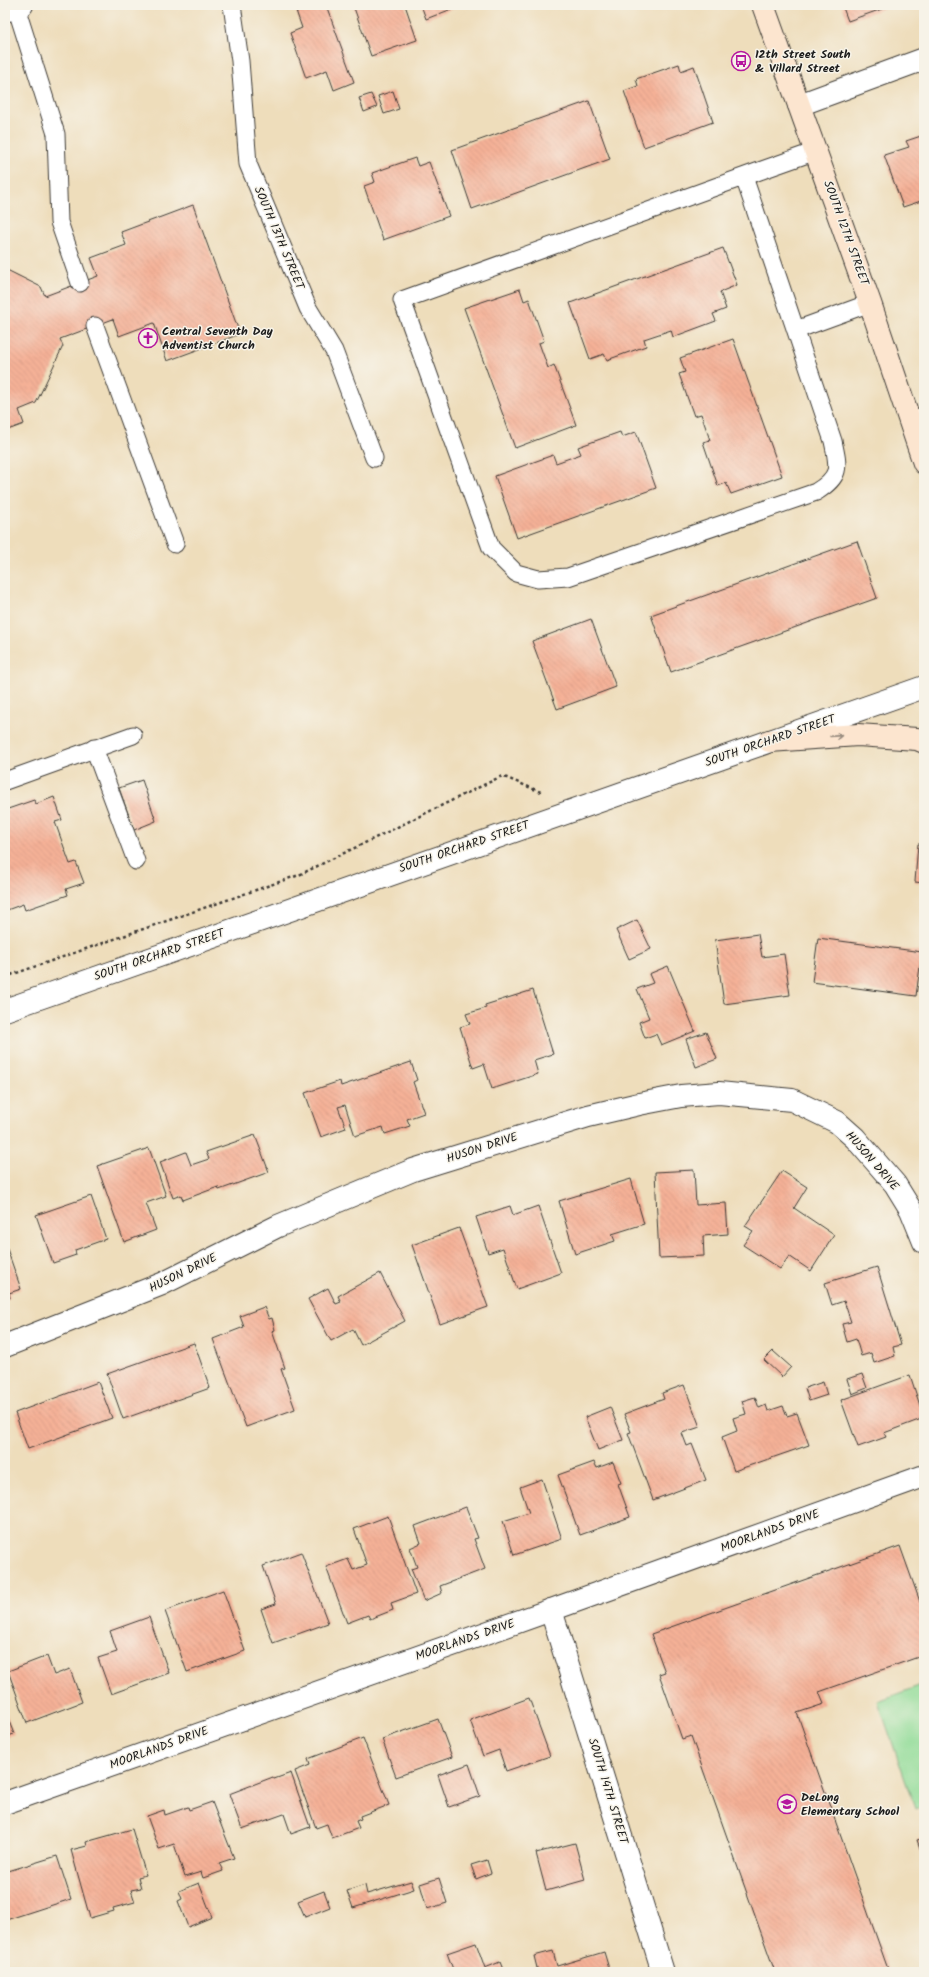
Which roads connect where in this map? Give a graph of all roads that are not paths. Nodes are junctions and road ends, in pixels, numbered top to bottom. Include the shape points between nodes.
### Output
1 (232, 5) edge
2 (763, 5) edge
3 (14, 8) edge
4 (924, 59) edge
5 (799, 105) junction
6 (816, 151) junction
7 (744, 177) junction
8 (80, 283) dead end
9 (870, 303) junction
10 (95, 326) dead end
11 (796, 330) junction
12 (917, 419) edge
13 (374, 458) dead end
14 (924, 463) edge
15 (175, 544) dead end
16 (924, 687) edge
17 (133, 735) dead end
18 (769, 741) junction
19 (924, 742) edge
20 (94, 748) junction
21 (5, 781) edge
22 (136, 861) dead end
23 (5, 1010) edge
24 (924, 1242) edge
25 (5, 1346) edge
26 (924, 1476) edge
27 (551, 1610) junction
28 (5, 1803) edge
29 (663, 1972) edge

1 - 13 lane, SOUTH 13TH STREET via 240,61 248,164 308,308 334,351
2 - 5 main road, SOUTH 12TH STREET
3 - 8 lane via 56,134 59,222
4 - 5 street
5 - 6 main road, SOUTH 12TH STREET
6 - 7 lane
6 - 9 main road, SOUTH 12TH STREET
7 - 11 lane
7 - 11 lane via 402,300 491,548 516,573 538,579 568,577 816,492 829,484 838,466 833,442
9 - 11 lane
9 - 12 main road, SOUTH 12TH STREET
10 - 15 lane
12 - 14 main road, SOUTH 12TH STREET
16 - 18 street, SOUTH ORCHARD STREET
17 - 20 lane
18 -> 19 main road via 858,734 917,739
18 - 23 street, SOUTH ORCHARD STREET
20 - 21 lane
20 - 22 lane
24 - 25 street, HUSON DRIVE via 911,1210 895,1184 855,1138 837,1122 792,1100 719,1093 681,1096 588,1116 413,1170 278,1226 162,1284
26 - 27 street, MOORLANDS DRIVE
27 - 28 street, MOORLANDS DRIVE
27 - 29 street, SOUTH 14TH STREET

